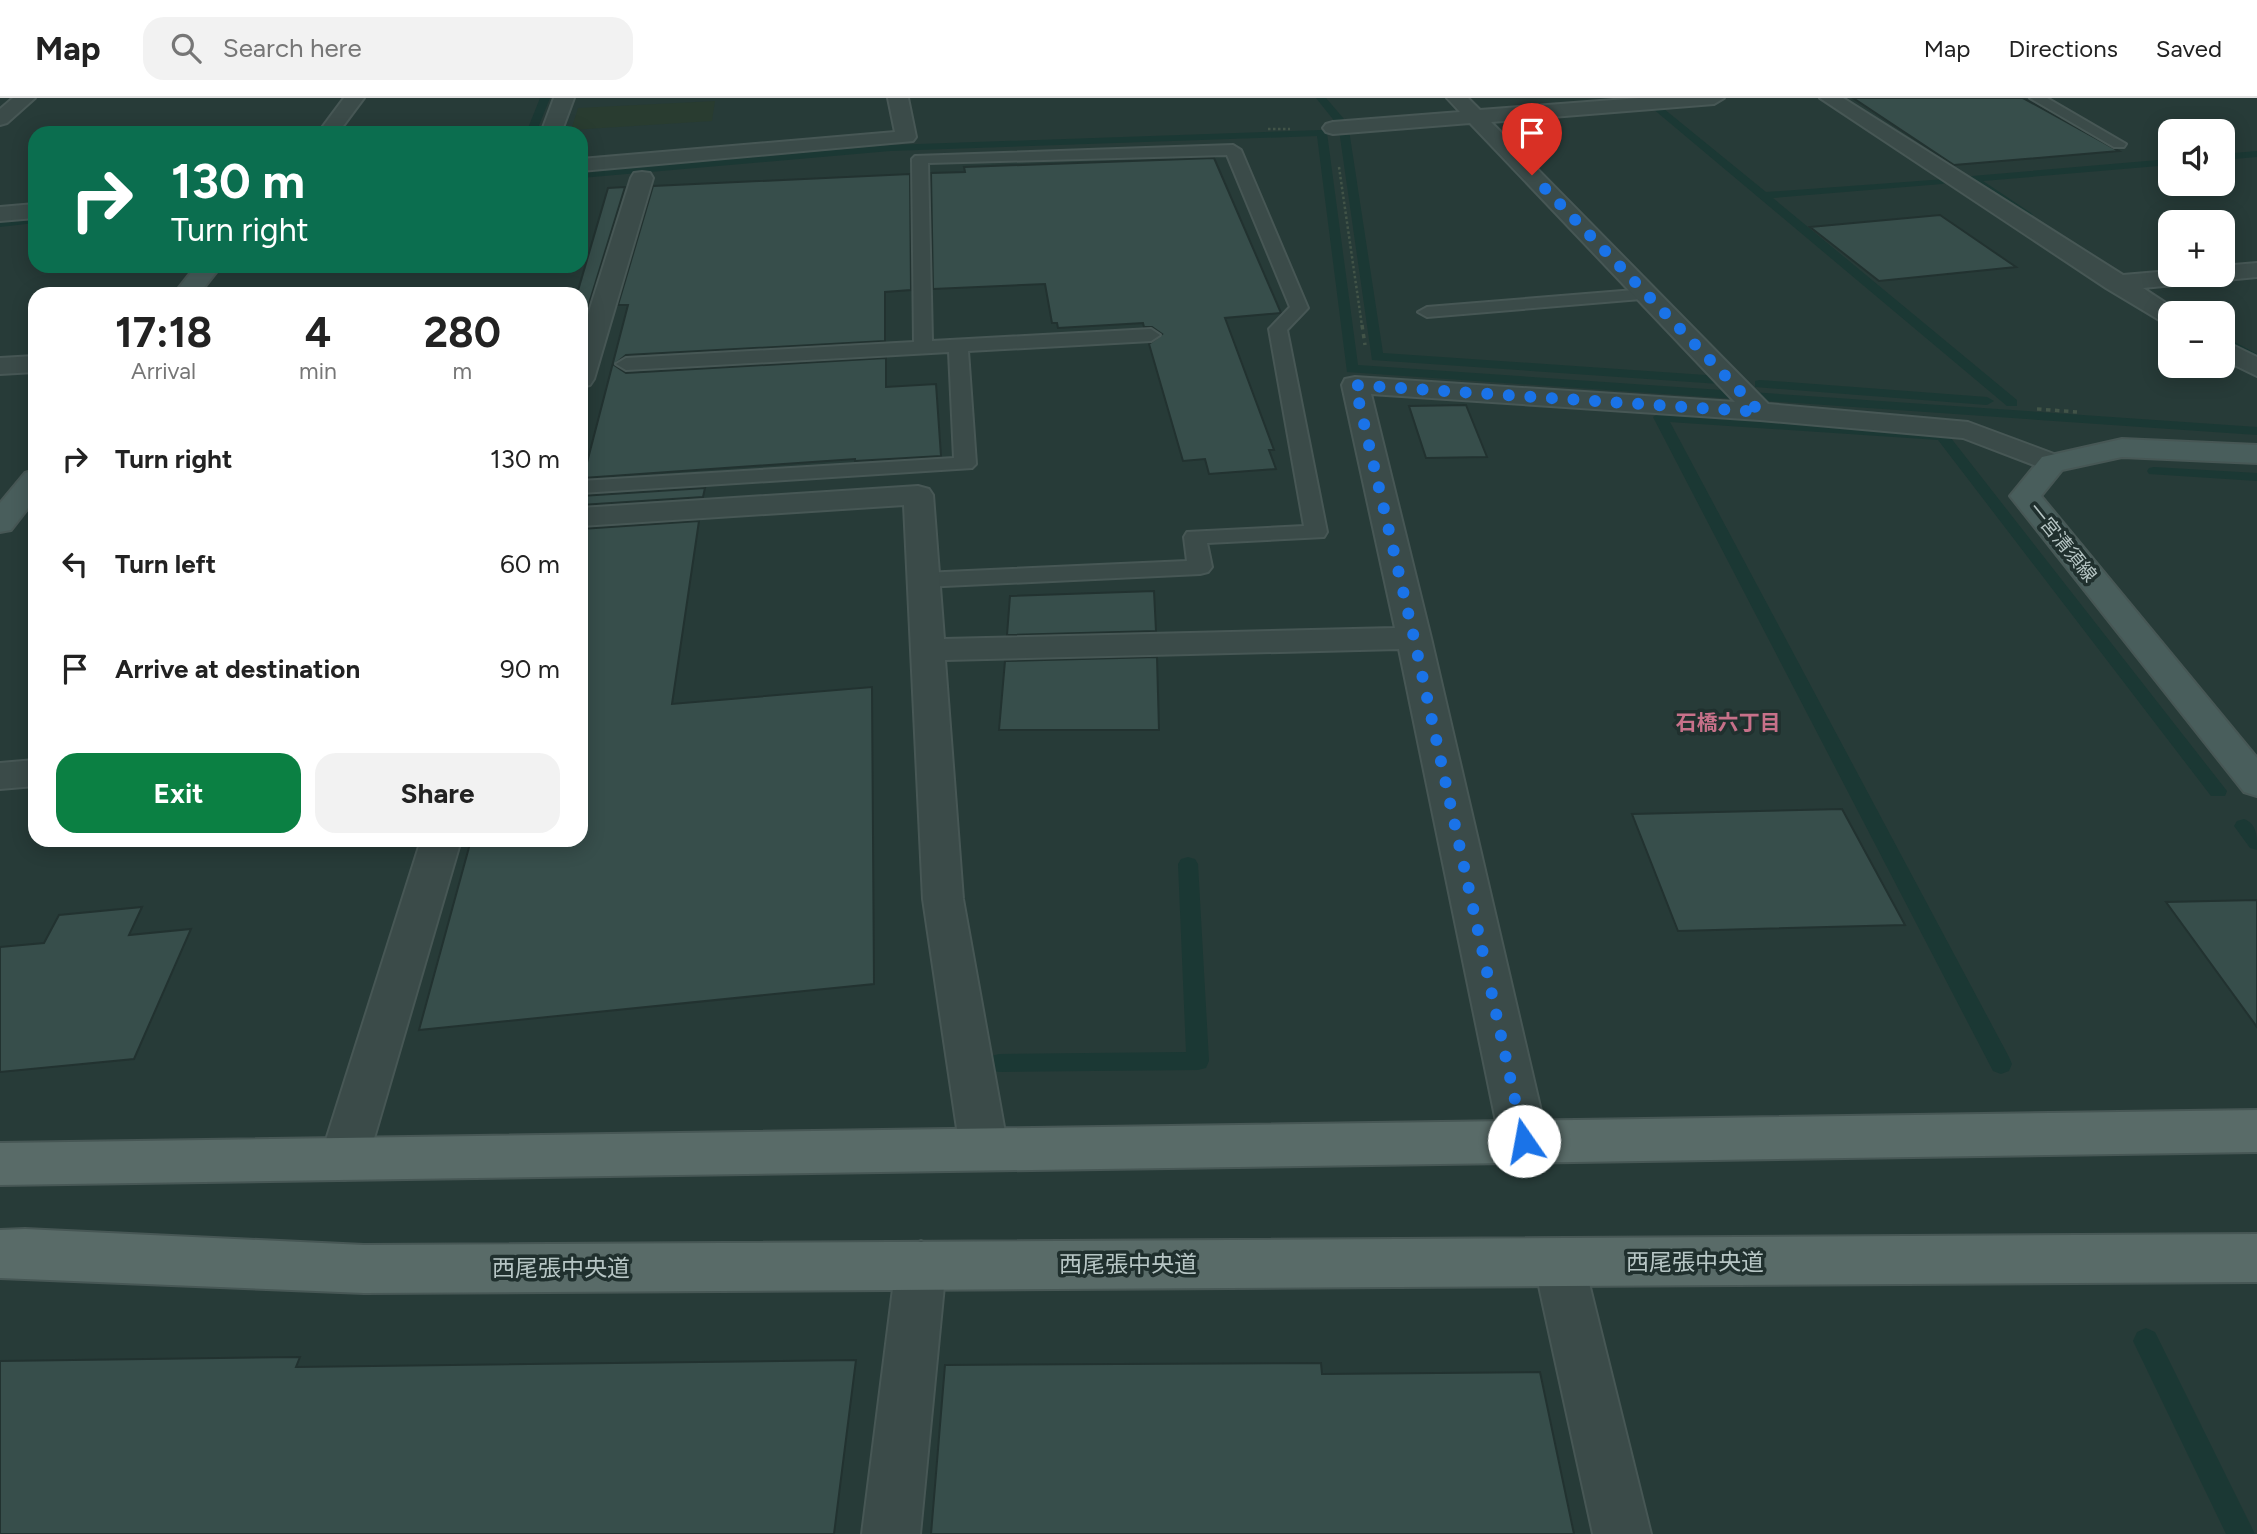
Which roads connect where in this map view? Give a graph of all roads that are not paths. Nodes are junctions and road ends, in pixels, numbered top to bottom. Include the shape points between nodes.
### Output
1 (25, 98) edge
2 (354, 98) edge
3 (564, 98) edge
4 (898, 98) edge
5 (1457, 98) edge
6 (1714, 98) edge
7 (1830, 98) edge
8 (2037, 98) edge
9 (1475, 116) junction
10 (0, 120) edge
11 (333, 126) edge
12 (554, 126) edge
13 (1333, 128) dead end
14 (2119, 144) dead end
15 (588, 164) edge
16 (642, 178) dead end
17 (28, 212) edge
18 (0, 214) edge
19 (2257, 270) edge
20 (203, 273) edge
21 (2235, 273) edge
22 (2158, 279) edge
23 (2115, 283) junction
24 (192, 287) edge
25 (1647, 294) junction
26 (2158, 309) edge
27 (1427, 312) dead end
28 (588, 332) edge
29 (1151, 335) dead end
30 (958, 346) junction
31 (923, 347) junction
32 (2235, 355) edge
33 (28, 364) edge
34 (626, 364) dead end
35 (0, 366) edge
36 (2257, 368) edge
37 (1760, 412) junction
38 (2257, 454) edge
39 (2052, 463) junction
40 (28, 488) edge
41 (588, 488) edge
42 (588, 517) edge
43 (0, 523) edge
44 (923, 580) junction
45 (1414, 638) junction
46 (928, 650) junction
47 (28, 774) edge
48 (0, 776) edge
49 (2257, 783) edge
50 (439, 847) edge
51 (2257, 1131) edge
52 (1524, 1141) junction
53 (984, 1149) junction
54 (344, 1159) junction
55 (0, 1164) edge
56 (0, 1254) edge
57 (2257, 1258) edge
58 (1559, 1263) junction
59 (921, 1265) junction
60 (891, 1534) edge
61 (1622, 1534) edge

1 - 10 street
2 - 11 street
3 - 12 street
4 - 15 street via 906,138
5 - 9 street
6 - 9 street
7 - 23 street
8 - 14 lane
9 - 13 street
9 - 25 street
16 - 28 street
17 - 18 street
19 - 21 street
20 - 24 main road
22 - 23 street
23 - 26 street
25 - 27 lane
25 - 37 street
29 - 30 lane
30 - 31 lane
30 - 41 lane via 965,464
31 - 34 lane
31 - 44 lane via 920,159 1233,150 1299,309 1278,329 1316,532 1195,537 1200,567
32 - 36 street
33 - 35 street
37 - 39 street via 1968,430
37 - 45 street via 1355,385
38 - 39 main road via 2122,448
39 - 49 main road, 一宮清須線 via 2025,496
40 - 43 main road
42 - 44 street via 918,495
44 - 46 street
45 - 46 street
45 - 52 street
46 - 53 street via 943,899
47 - 48 street
50 - 54 street
51 - 52 main road
52 - 53 main road
53 - 54 main road
54 - 55 main road
56 - 59 main road, 西尾張中央道 via 364,1269
57 - 58 main road, 西尾張中央道
58 - 59 main road, 西尾張中央道
58 - 61 street
59 - 60 street

